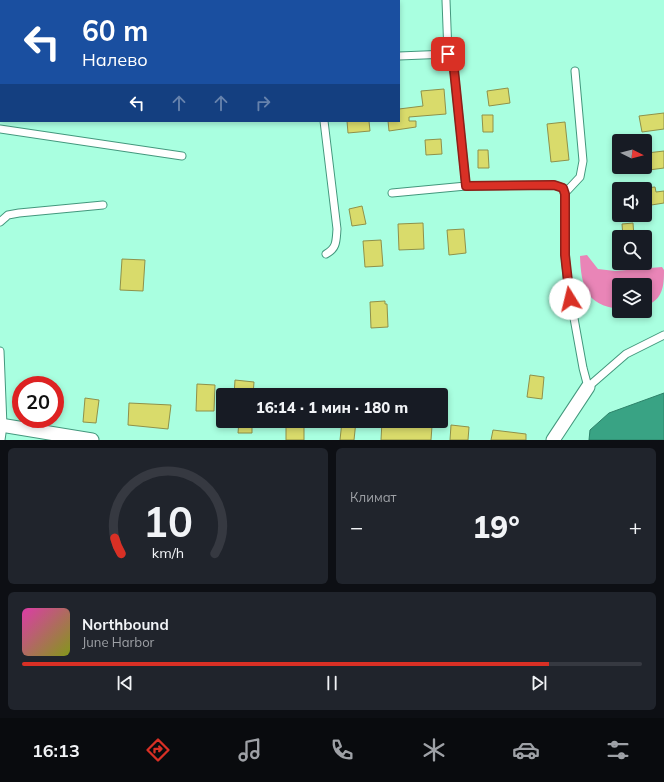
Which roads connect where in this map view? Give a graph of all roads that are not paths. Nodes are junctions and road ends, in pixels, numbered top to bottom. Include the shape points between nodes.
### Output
1 (446, 0) edge
2 (448, 54) junction
3 (400, 56) edge
4 (575, 71) dead end
5 (324, 122) edge
6 (0, 129) edge
7 (182, 156) dead end
8 (466, 186) junction
9 (392, 193) dead end
10 (565, 194) junction
11 (102, 205) dead end
12 (0, 222) edge
13 (326, 254) dead end
14 (664, 335) edge
15 (0, 351) edge
16 (588, 387) junction
17 (1, 425) edge
18 (1, 440) edge
19 (92, 440) edge
20 (553, 440) edge

1 - 2 lane
2 - 3 lane
2 - 8 lane via 453,60
4 - 10 lane via 583,161 580,177
5 - 13 lane via 337,229 336,245
6 - 7 lane
8 - 9 lane
8 - 10 lane via 554,185 563,188
10 - 16 lane via 567,277 582,368
11 - 12 lane via 19,213 8,215
14 - 16 lane via 626,354
15 - 17 lane
16 - 20 street
17 - 18 lane
17 - 19 street

